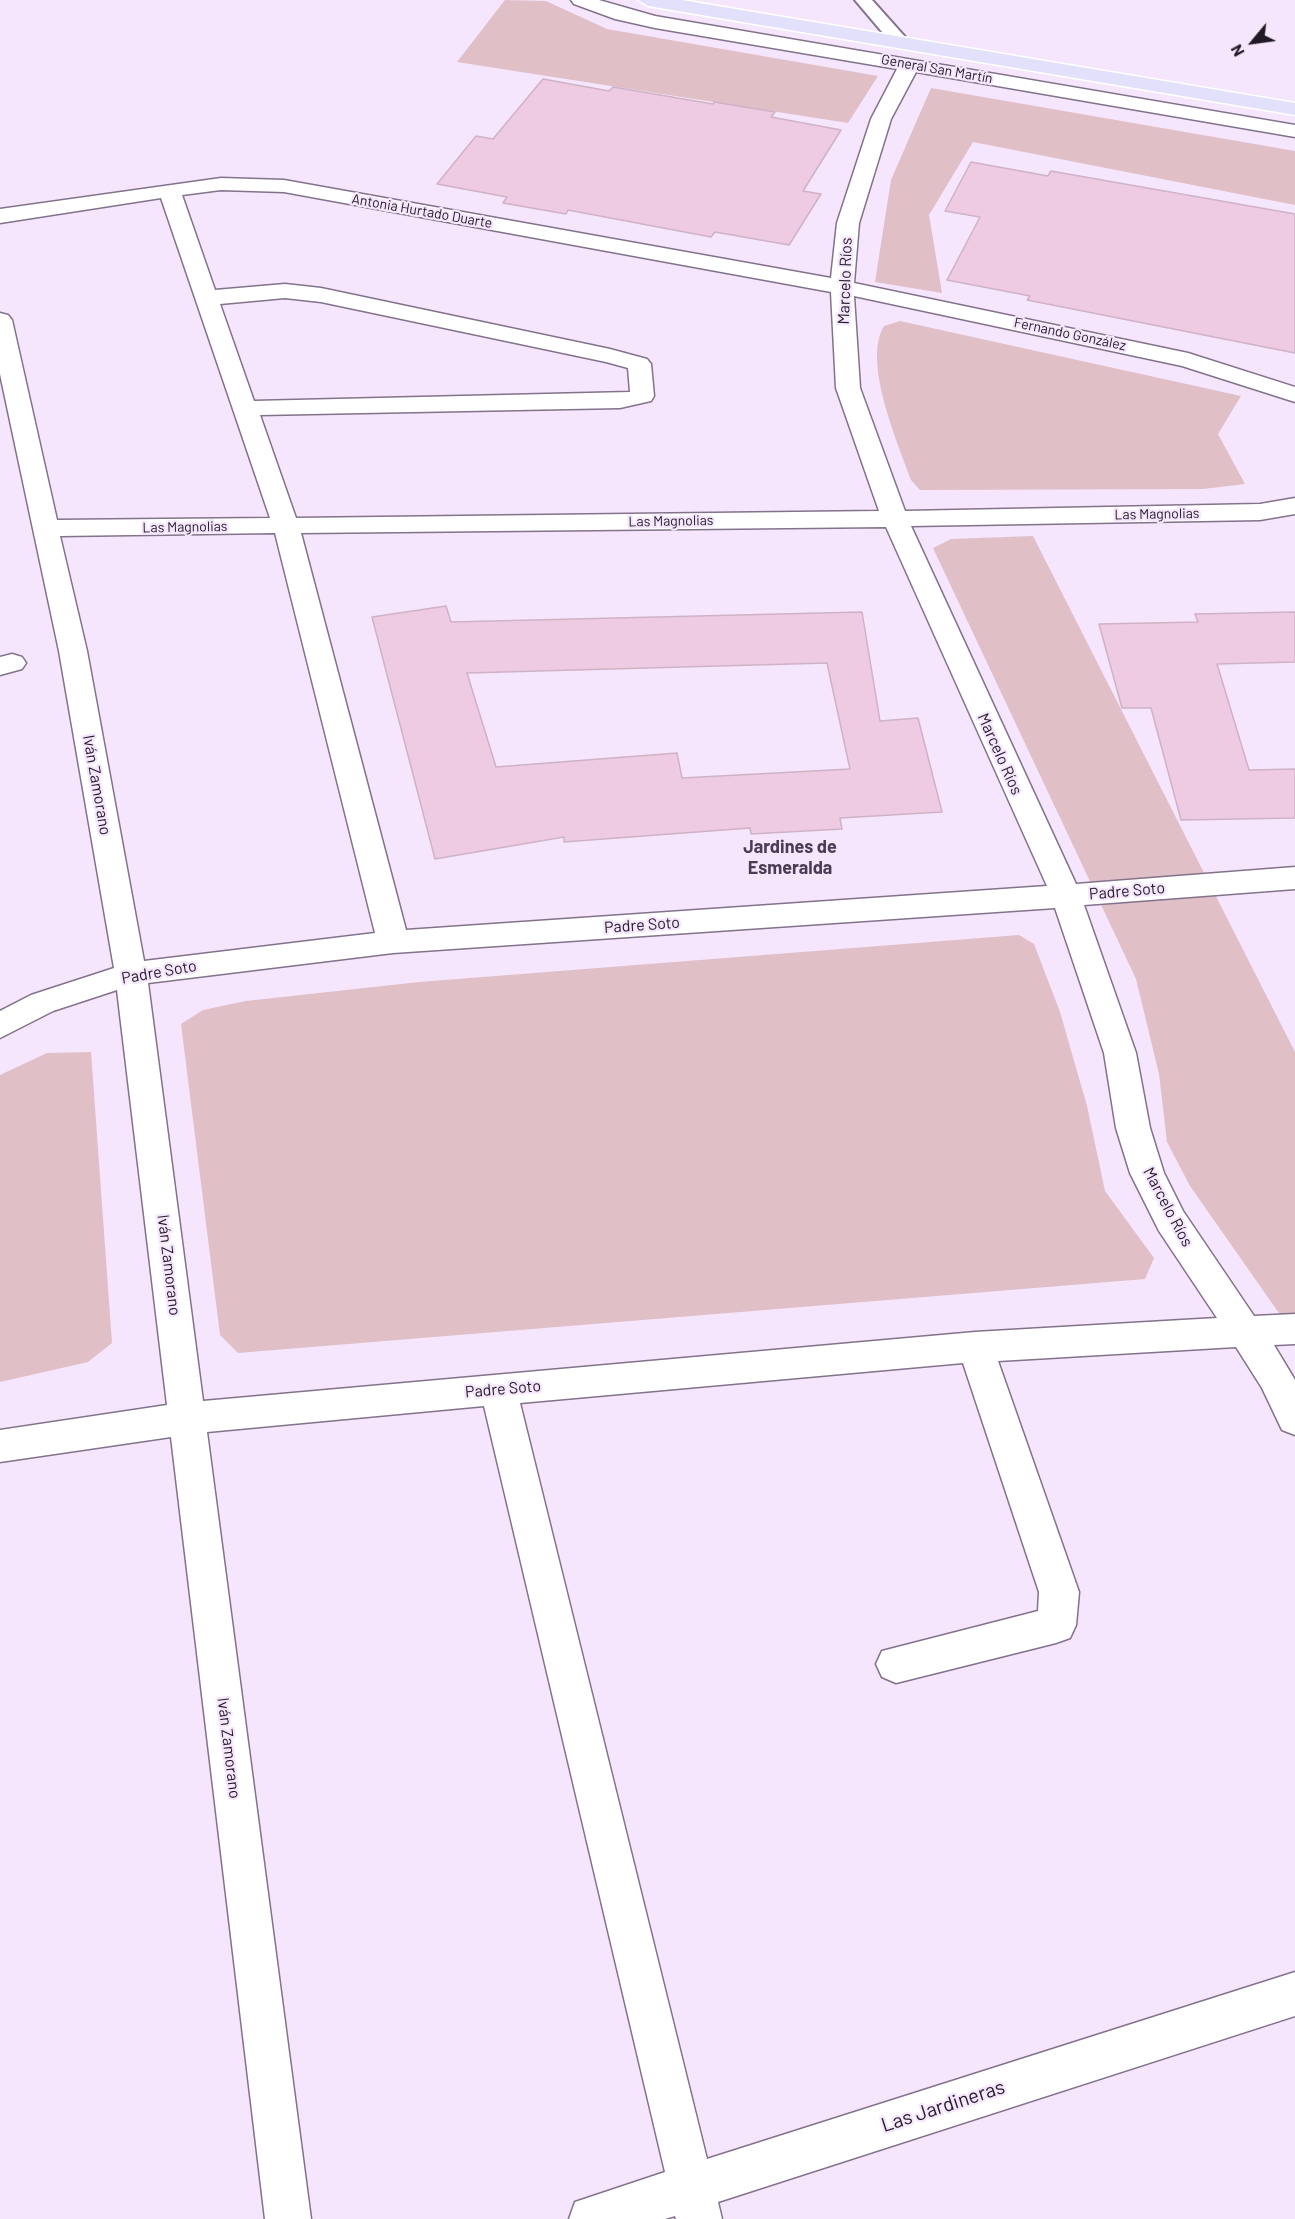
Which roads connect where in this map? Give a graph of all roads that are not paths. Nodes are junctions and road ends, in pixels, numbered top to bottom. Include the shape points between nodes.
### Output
1 (581, 0) edge
2 (648, 0) edge
3 (863, 0) edge
4 (905, 53) junction
5 (1295, 109) edge
6 (1295, 130) edge
7 (169, 190) junction
8 (0, 216) edge
9 (842, 287) junction
10 (207, 298) junction
11 (0, 320) edge
12 (1295, 395) edge
13 (245, 408) junction
14 (1295, 506) edge
15 (895, 519) junction
16 (286, 526) junction
17 (46, 528) junction
18 (1295, 878) edge
19 (1066, 896) junction
20 (393, 942) junction
21 (131, 974) junction
22 (0, 1026) edge
23 (1295, 1329) edge
24 (1244, 1331) junction
25 (975, 1347) junction
26 (498, 1389) junction
27 (188, 1418) junction
28 (1295, 1419) edge
29 (0, 1446) edge
30 (896, 1664) dead end
31 (1295, 1994) edge
32 (695, 2203) edge
33 (288, 2219) edge
34 (592, 2219) edge

1 - 4 street, General San Martín via 655,22
2 - 4 main road, General San Martín
3 - 4 lane
4 - 5 main road, General San Martín
4 - 6 street, General San Martín
4 - 9 street, Marcelo Ríos via 848,224
7 - 8 street, Antonia Hurtado Duarte
7 - 9 street, Antonia Hurtado Duarte via 221,184 284,186
7 - 10 street
9 - 12 street, Fernando González via 1188,360
9 - 15 street, Marcelo Ríos via 848,388
10 - 13 street
10 - 13 street via 285,291 321,295 610,356 639,364 642,396 620,401
11 - 17 street, Iván Zamorano
13 - 16 street
14 - 15 street, Las Magnolias via 1260,512
15 - 16 street, Las Magnolias
15 - 19 street, Marcelo Ríos
16 - 17 street, Las Magnolias
16 - 20 street
17 - 21 street, Iván Zamorano via 90,737
18 - 19 street, Padre Soto
19 - 20 street, Padre Soto
19 - 24 street, Marcelo Ríos via 1120,1053 1133,1128 1147,1173 1171,1221
20 - 21 street, Padre Soto
21 - 22 street, Padre Soto via 42,1004
21 - 27 street, Iván Zamorano
23 - 24 street, Padre Soto
24 - 25 street, Padre Soto
24 - 28 street, Marcelo Ríos via 1276,1378
25 - 26 street, Padre Soto
25 - 30 street via 1059,1592 1056,1625
26 - 27 street, Padre Soto
26 - 32 street
27 - 29 street, Padre Soto
27 - 33 street, Iván Zamorano
31 - 32 street, Las Jardineras
32 - 34 street, Las Jardineras

